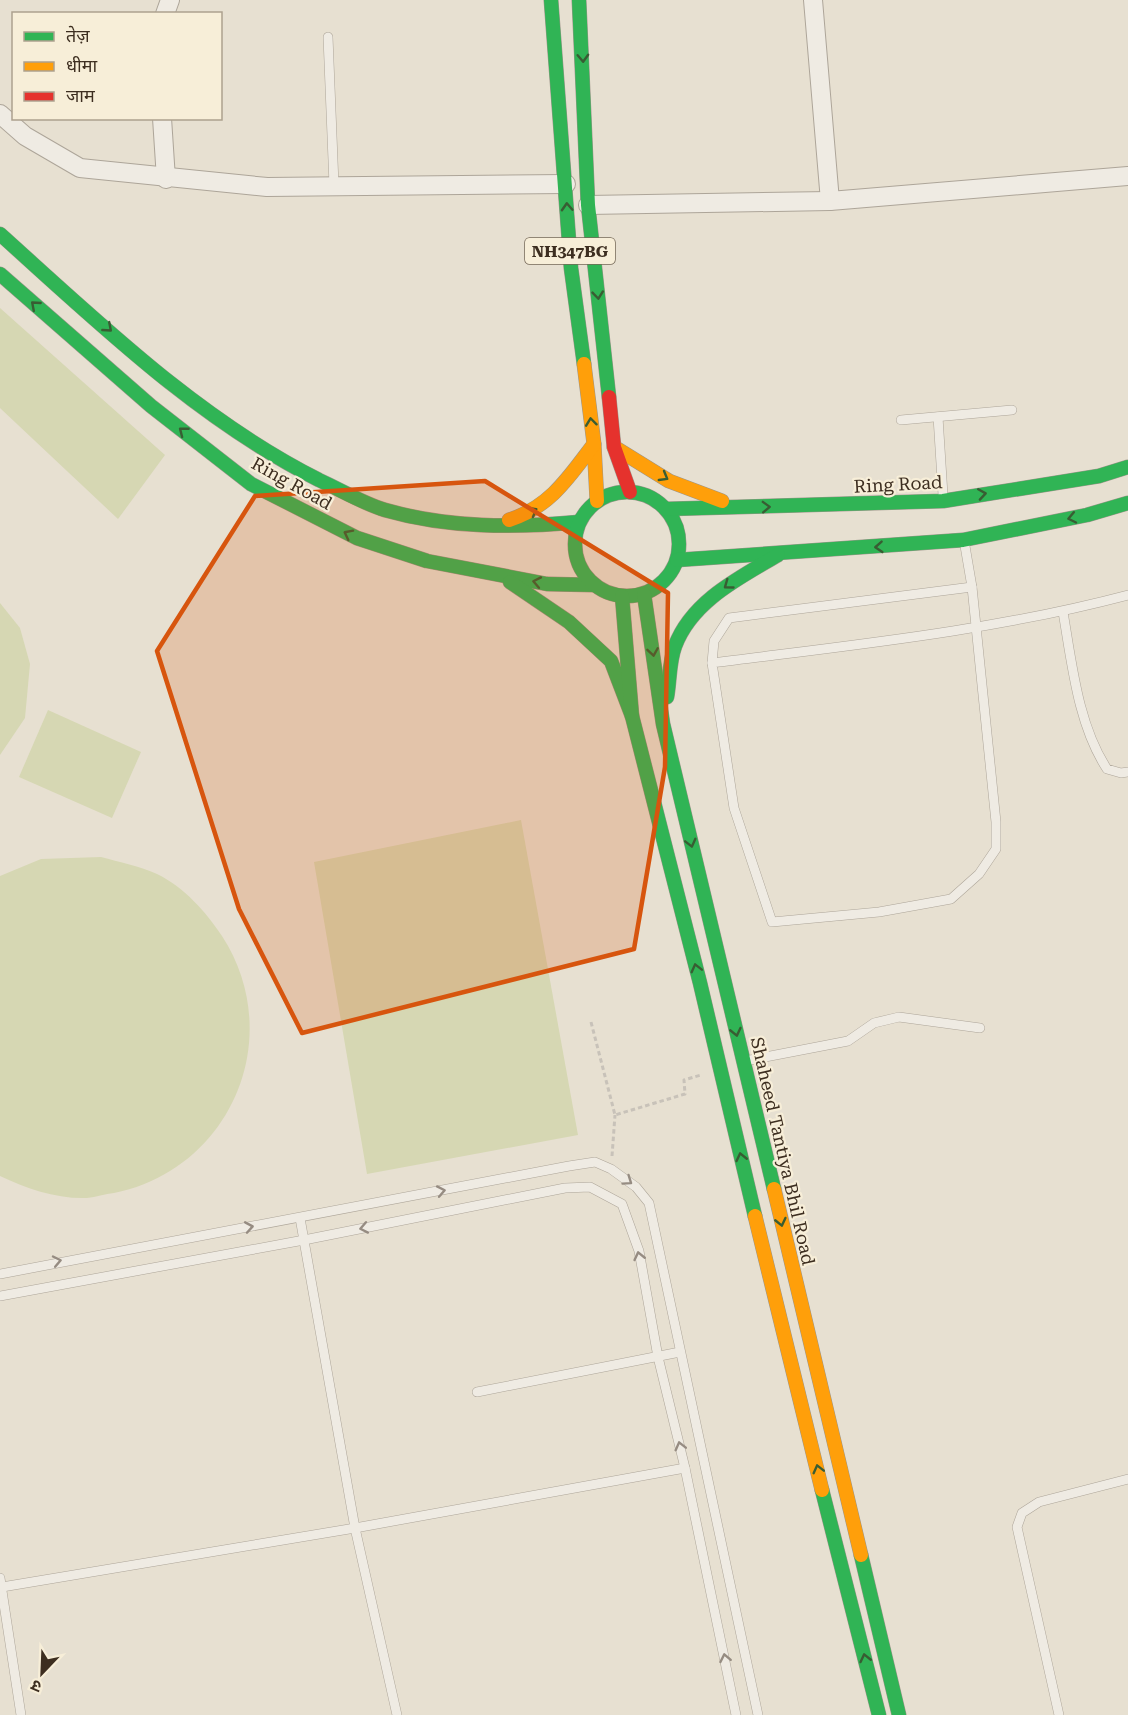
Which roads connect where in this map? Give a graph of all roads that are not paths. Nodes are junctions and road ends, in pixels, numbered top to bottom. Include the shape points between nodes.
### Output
1 (551, 0) edge
2 (579, 0) edge
3 (813, 0) edge
4 (328, 37) dead end
5 (0, 114) edge
6 (162, 120) edge
7 (1128, 176) edge
8 (166, 179) junction
9 (566, 184) junction
10 (334, 185) junction
11 (830, 201) junction
12 (588, 205) junction
13 (0, 234) edge
14 (0, 274) edge
15 (1012, 410) dead end
16 (938, 417) junction
17 (901, 420) dead end
18 (594, 444) junction
19 (614, 447) junction
20 (1128, 467) edge
21 (295, 470) junction
22 (630, 492) junction
23 (597, 501) junction
24 (943, 501) junction
25 (1128, 503) edge
26 (742, 508) junction
27 (666, 509) junction
28 (579, 522) junction
29 (963, 540) junction
30 (778, 555) junction
31 (677, 560) junction
32 (498, 574) junction
33 (595, 585) junction
34 (972, 587) junction
35 (644, 594) junction
36 (1128, 595) edge
37 (622, 596) junction
38 (1063, 612) junction
39 (975, 629) junction
40 (712, 663) junction
41 (632, 716) junction
42 (663, 724) junction
43 (1128, 772) edge
44 (980, 1028) dead end
45 (743, 1062) junction
46 (720, 1071) junction
47 (300, 1218) junction
48 (304, 1240) junction
49 (0, 1274) edge
50 (0, 1296) edge
51 (680, 1352) junction
52 (658, 1357) junction
53 (477, 1392) dead end
54 (685, 1468) junction
55 (1128, 1479) edge
56 (355, 1528) junction
57 (1, 1583) edge
58 (21, 1715) edge
59 (397, 1715) edge
60 (736, 1715) edge
61 (758, 1715) edge
62 (879, 1715) edge
63 (899, 1715) edge
64 (1059, 1715) edge

1 - 9 main road, NH347BG
2 -> 12 main road, NH347BG
3 - 11 street
4 - 10 lane
5 - 8 street via 25,136 80,168
6 - 8 street
7 - 11 street
8 - 10 street via 267,187
9 - 10 street
18 -> 9 main road, NH347BG via 571,268
11 - 12 street
12 -> 19 main road, NH347BG
13 -> 21 main road, Ring Road via 206,413
32 -> 14 main road, Ring Road via 427,561 357,538 251,484 151,406
15 - 16 lane
16 - 17 lane
16 - 24 lane
21 -> 18 main road via 420,510 466,519 508,520 529,515 549,501
18 - 23 main road, NH347BG
19 - 22 main road, NH347BG
19 -> 26 main road via 669,481
24 -> 20 main road, Ring Road via 1099,476
21 - 28 main road, Ring Road via 388,511 461,525 518,528
22 - 23 main road
22 - 27 main road via 650,497
23 - 28 main road
26 -> 24 main road, Ring Road
25 -> 29 main road
26 - 27 main road, Ring Road
27 - 31 main road via 678,533
28 - 33 main road via 574,545 576,557 586,578
29 -> 30 main road
29 - 34 lane
30 - 31 main road
30 -> 42 main road via 729,584 694,613 675,646
31 - 35 main road via 664,581
33 -> 32 main road, Ring Road via 547,584
32 - 41 main road via 569,622 611,661
33 - 37 main road
34 - 39 lane
34 - 40 lane via 729,618 714,641
35 - 37 main road
35 -> 42 main road, Shaheed Tantiya Bhil Road
36 - 38 lane
37 - 41 main road
38 - 39 lane
38 - 43 lane via 1074,677 1095,751 1107,769
39 - 40 lane
39 - 40 lane via 996,849 980,874 951,899 879,912 772,922 734,807
46 -> 41 main road
42 -> 45 main road, Shaheed Tantiya Bhil Road
44 - 45 lane via 900,1017 874,1023 848,1041
45 - 46 main road
45 -> 63 main road, Shaheed Tantiya Bhil Road
62 -> 46 main road
47 - 48 lane
49 -> 47 lane
47 -> 51 lane via 595,1162 636,1187 649,1203
48 - 50 lane
52 -> 48 lane via 639,1251 622,1204 590,1187 565,1188
48 - 56 lane
51 - 52 lane
51 - 61 lane
52 - 53 lane
54 -> 52 lane
54 - 56 lane
60 -> 54 lane
55 - 64 lane via 1039,1502 1022,1513 1017,1527
56 - 57 lane
56 - 59 lane
57 - 58 lane

